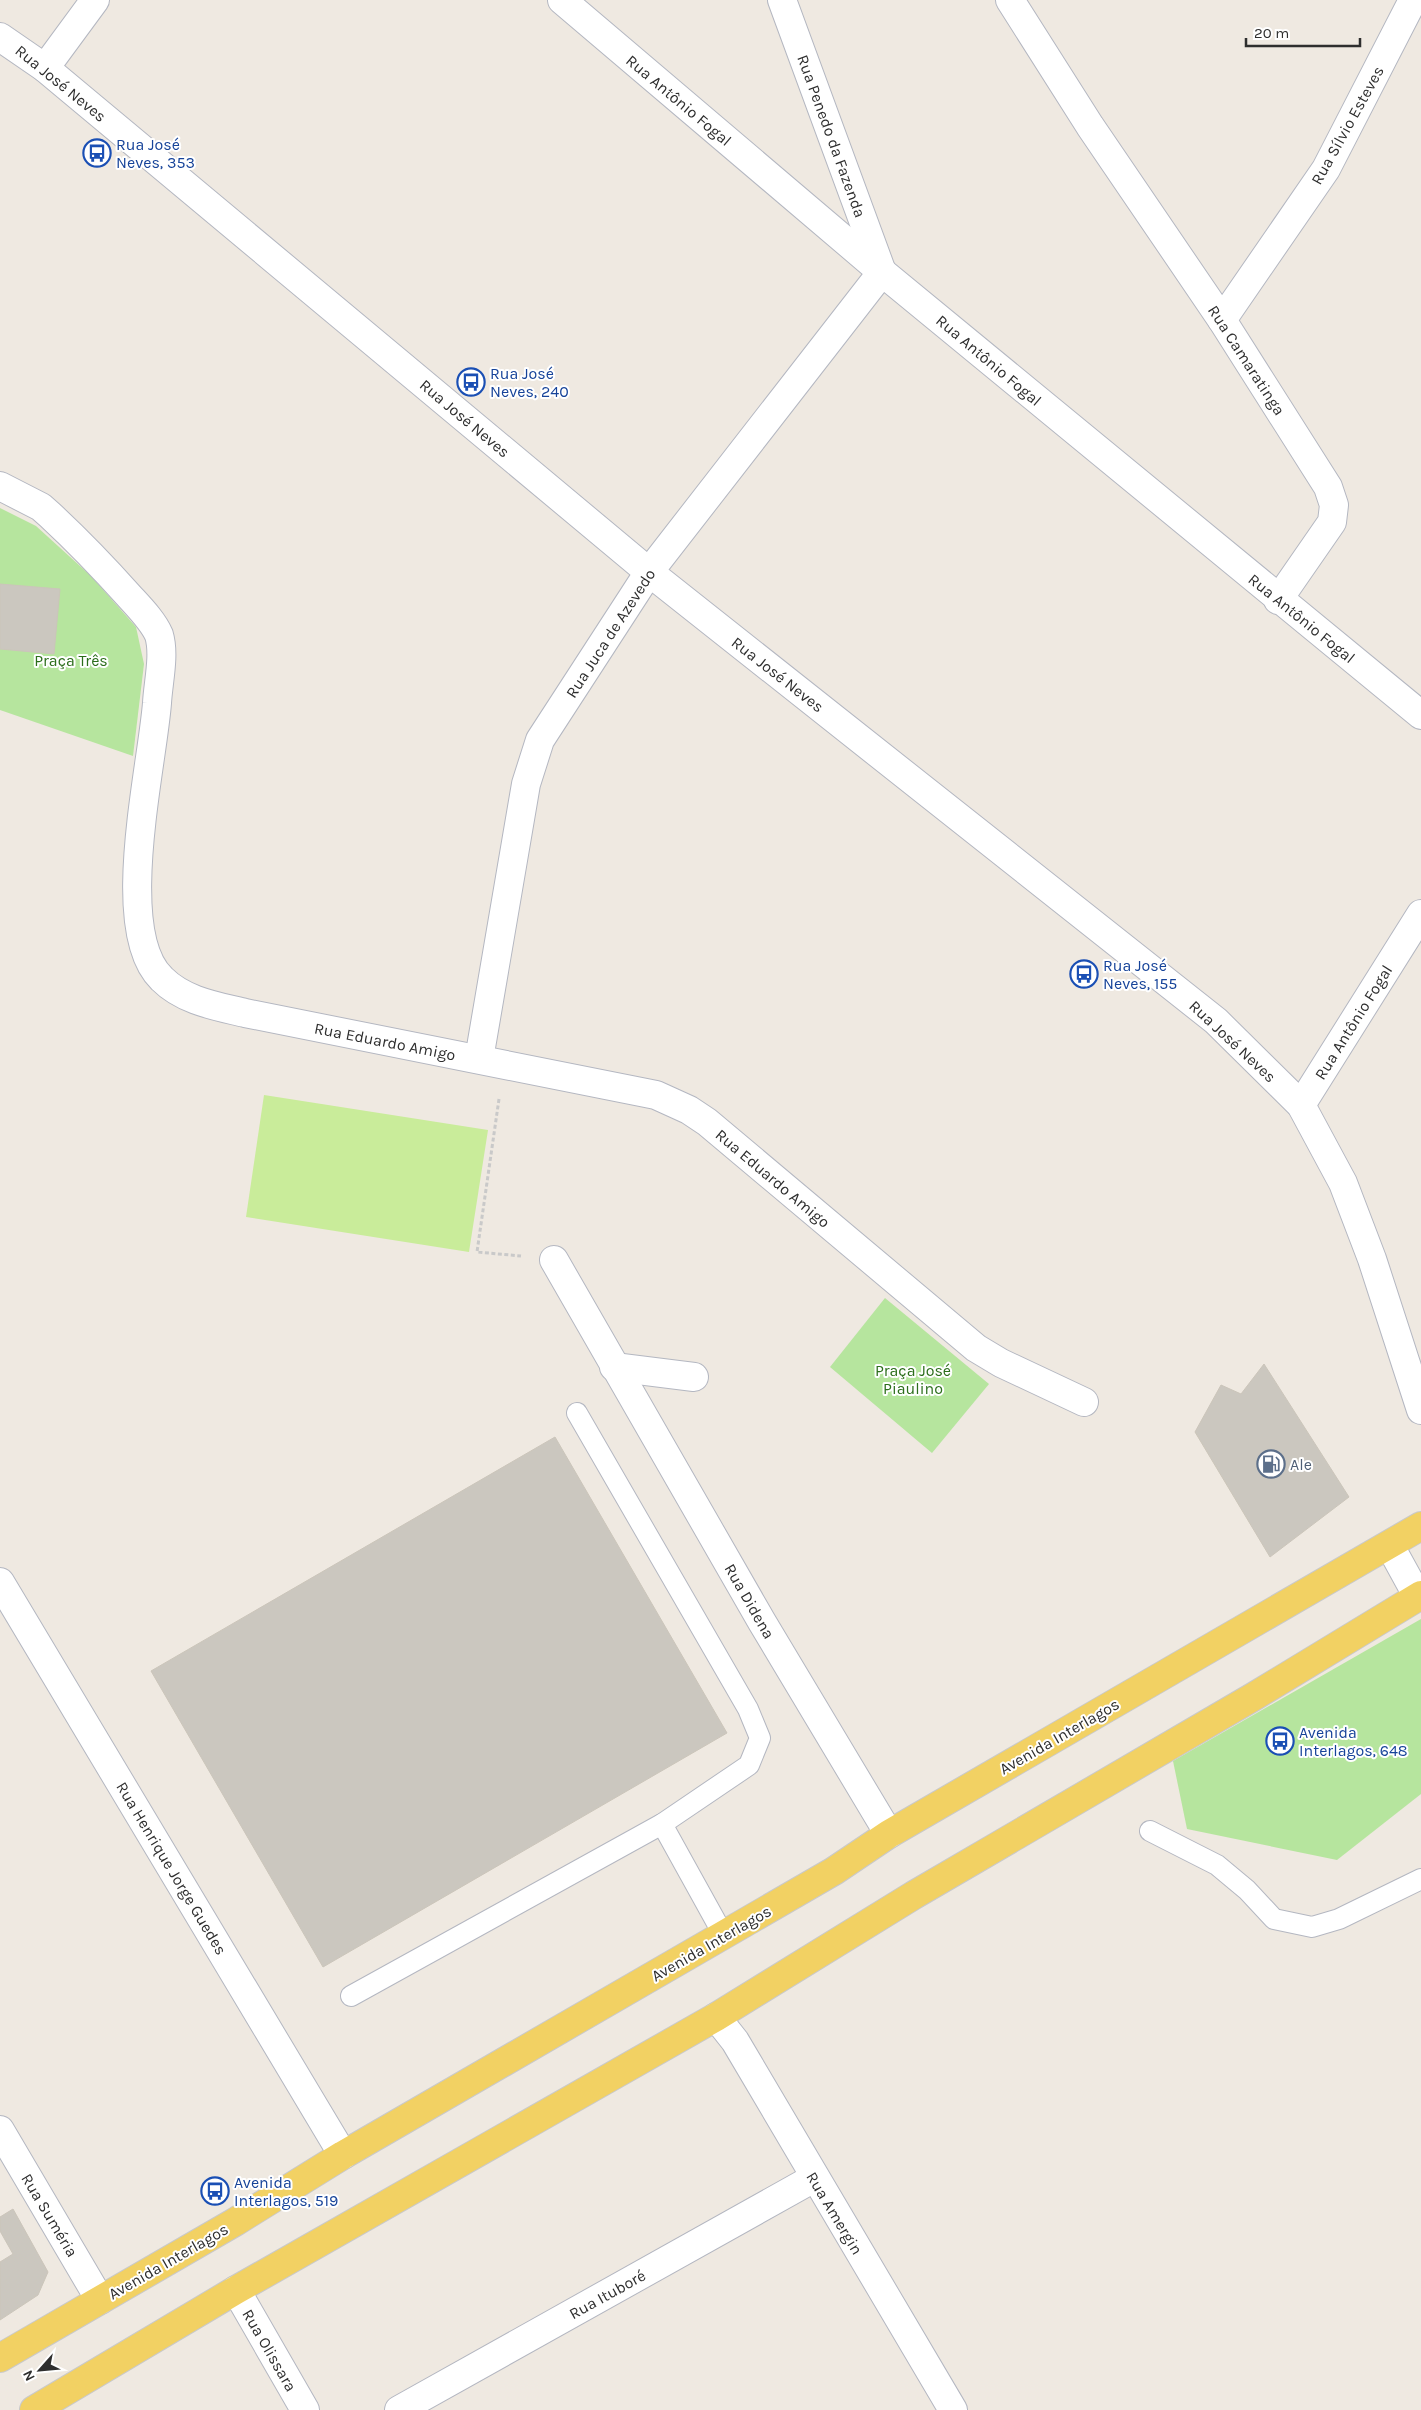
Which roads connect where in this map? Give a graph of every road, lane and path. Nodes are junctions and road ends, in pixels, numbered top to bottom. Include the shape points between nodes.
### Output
1 (96, 0) edge
2 (562, 0) edge
3 (782, 0) edge
4 (1010, 0) edge
5 (1413, 0) edge
6 (0, 36) edge
7 (45, 68) junction
8 (882, 272) junction
9 (1222, 320) junction
10 (0, 486) edge
11 (649, 572) junction
12 (1278, 600) junction
13 (1421, 715) edge
14 (1421, 914) edge
15 (492, 1062) junction
16 (1301, 1105) junction
17 (554, 1260) joint
18 (614, 1367) junction
19 (694, 1377) dead end
20 (1084, 1402) dead end
21 (1421, 1410) edge
22 (577, 1413) dead end
23 (1421, 1526) edge
24 (1390, 1546) junction
25 (0, 1582) edge
26 (1419, 1596) edge
27 (662, 1824) junction
28 (1150, 1831) dead end
29 (889, 1834) junction
30 (1421, 1879) edge
31 (724, 1936) junction
32 (351, 1996) dead end
33 (716, 2017) junction
34 (0, 2130) edge
35 (343, 2155) junction
36 (814, 2178) junction
37 (236, 2290) junction
38 (100, 2300) junction
39 (0, 2358) edge
40 (946, 2408) edge
41 (34, 2410) edge
42 (305, 2410) edge
43 (399, 2410) edge

1 - 7 street
2 - 8 street, Rua Antônio Fogal
3 - 8 street, Rua Penedo da Fazenda
4 - 9 street, Rua Camaratinga via 1090,126
5 - 9 street, Rua Sílvio Esteves via 1326,170
6 - 7 street, Rua José Neves
7 - 11 street, Rua José Neves
8 - 11 street, Rua Juca de Azevedo
8 - 12 street, Rua Antônio Fogal
9 - 12 street, Rua Camaratinga via 1328,487 1334,505 1332,522
10 - 15 street, Rua Eduardo Amigo via 50,515 117,583 158,635 161,652 154,736 136,869 136,896 144,951 161,979 178,991 208,1004
11 - 15 street, Rua Juca de Azevedo via 540,740 526,784
11 - 16 street, Rua José Neves via 1216,1021
12 - 13 street, Rua Antônio Fogal
14 - 16 street, Rua Antônio Fogal
15 - 17 path via 477,1252
15 - 20 street, Rua Eduardo Amigo via 656,1095 689,1110 976,1348
16 - 21 street, Rua José Neves via 1343,1183 1372,1259
17 - 18 street, Rua Didena
18 - 19 street
18 - 29 street, Rua Didena
22 - 27 lane via 748,1709 760,1738 749,1765
23 - 24 main road, Avenida Interlagos
24 - 26 street
24 - 29 main road, Avenida Interlagos
25 - 35 street, Rua Henrique Jorge Guedes
26 - 33 main road via 1254,1698 914,1895
27 - 31 lane
27 - 32 lane
28 - 30 lane via 1217,1865 1274,1918 1312,1927 1339,1919
29 - 31 main road, Avenida Interlagos via 834,1871
31 - 35 main road, Avenida Interlagos
33 - 36 street, Rua Amergin via 735,2041
33 - 37 main road
34 - 38 street, Rua Suméria
35 - 38 main road, Avenida Interlagos
36 - 40 street, Rua Amergin
36 - 43 street, Rua Ituboré
37 - 41 main road
37 - 42 street, Rua Olissara
38 - 39 main road, Avenida Interlagos

